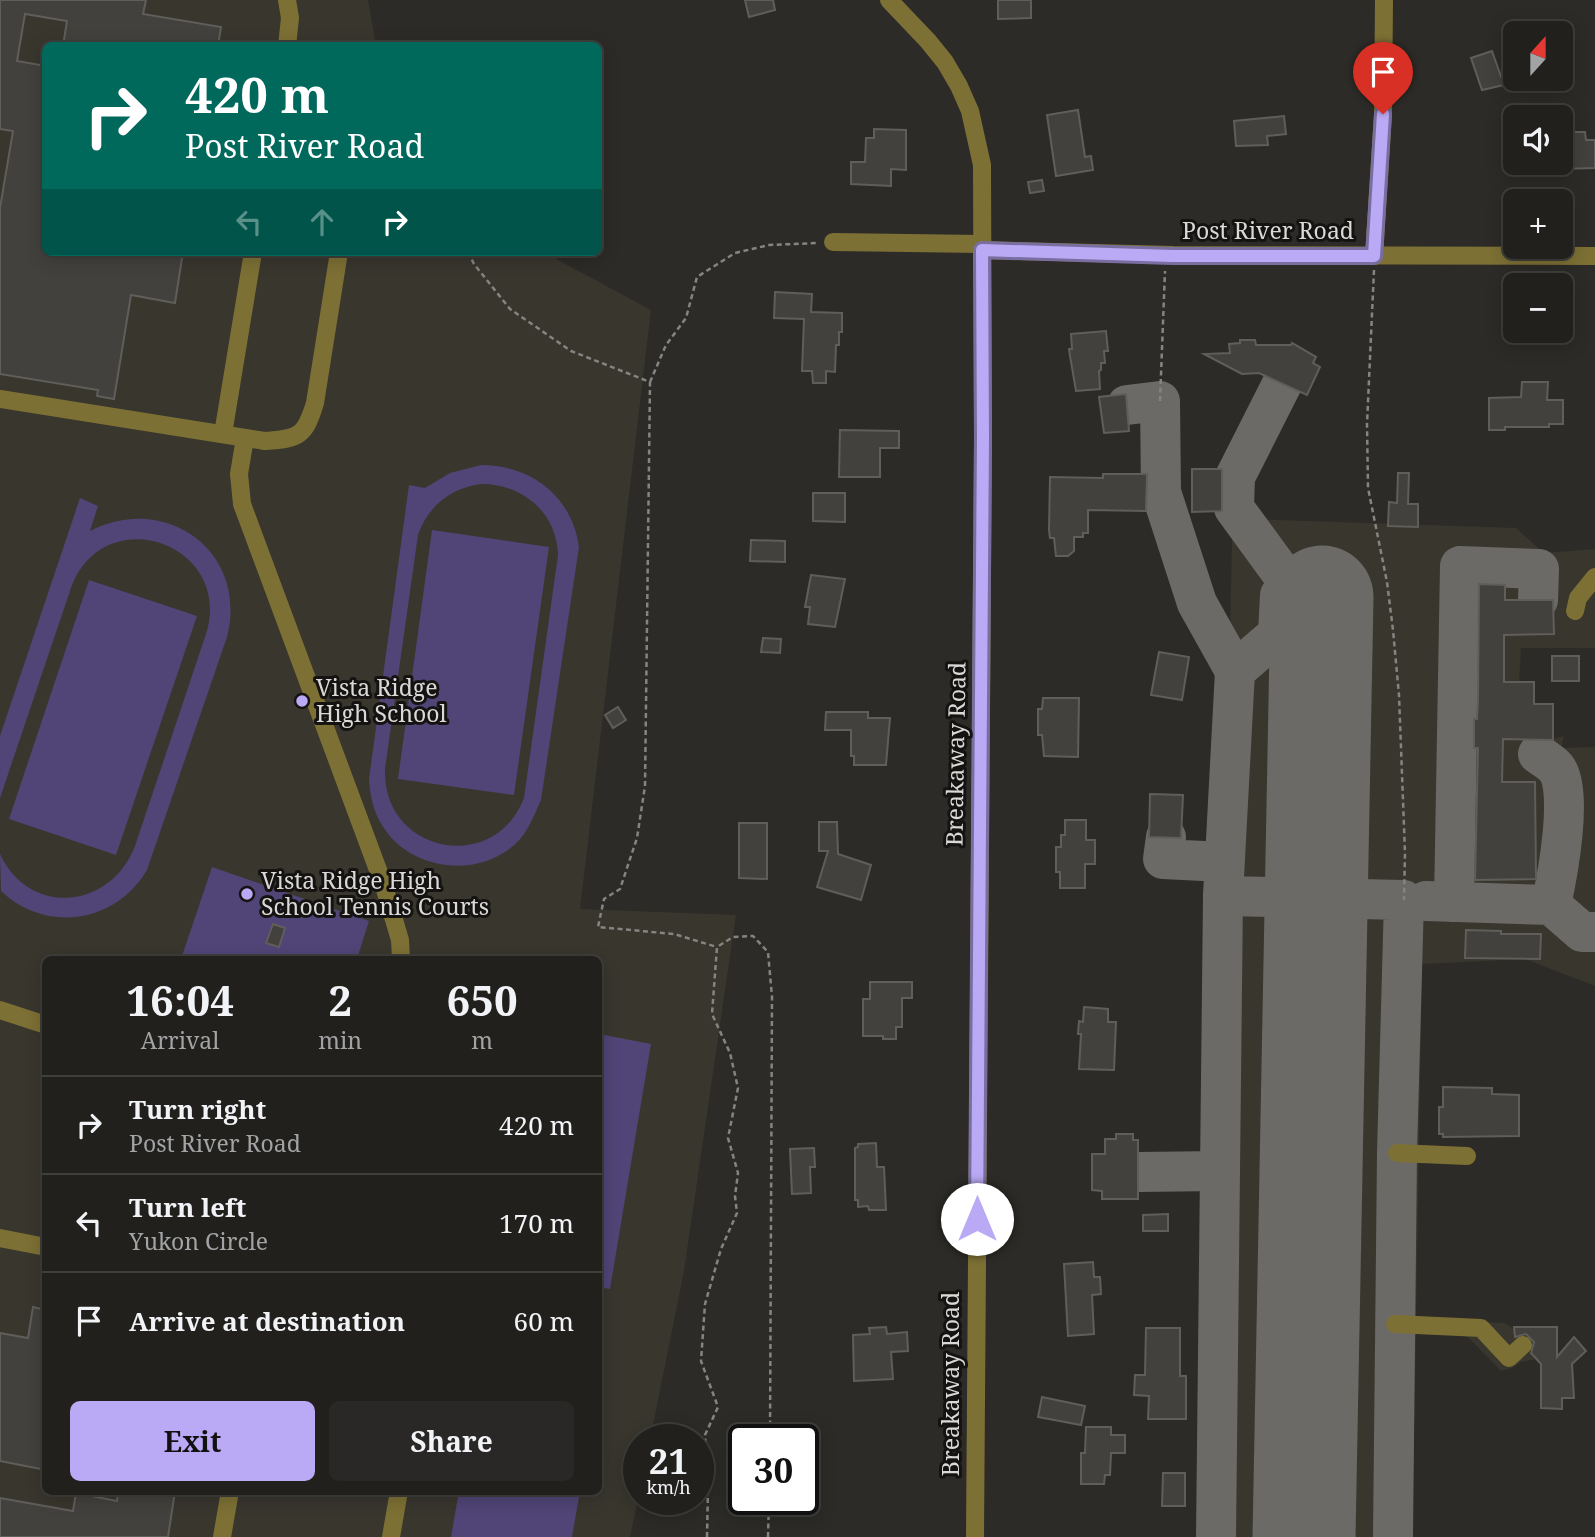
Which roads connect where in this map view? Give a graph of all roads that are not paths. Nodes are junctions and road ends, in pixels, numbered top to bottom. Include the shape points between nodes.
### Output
1 (287, 0) edge
2 (889, 0) edge
3 (1384, 0) edge
4 (288, 38) edge
5 (833, 242) road end
6 (982, 247) junction
7 (252, 256) edge
8 (338, 256) edge
9 (1374, 256) junction
10 (1595, 256) edge
11 (0, 399) edge
12 (223, 434) junction
13 (245, 438) junction
14 (1595, 577) edge
15 (1576, 611) dead end
16 (401, 956) edge
17 (0, 1010) edge
18 (42, 1024) edge
19 (1397, 1153) dead end
20 (1467, 1156) dead end
21 (0, 1238) edge
22 (42, 1246) edge
23 (1395, 1325) dead end
24 (1523, 1345) dead end
25 (229, 1495) edge
26 (398, 1495) edge
27 (222, 1537) edge
28 (391, 1537) edge
29 (975, 1537) edge

1 - 4 street
2 - 6 street, Breakaway Road via 945,62 970,111 982,165
3 - 9 street
5 - 6 street, Post River Road
6 - 9 street, Post River Road via 1166,255
6 - 29 street, Breakaway Road
7 - 12 street
8 - 13 street via 310,422 289,440
9 - 10 street, Post River Road
11 - 12 street
12 - 13 street
13 - 16 street via 239,474 242,505 384,886
14 - 15 street via 1578,598
17 - 18 street
19 - 20 street
21 - 22 street
23 - 24 street via 1481,1328 1508,1358
25 - 27 street
26 - 28 street

